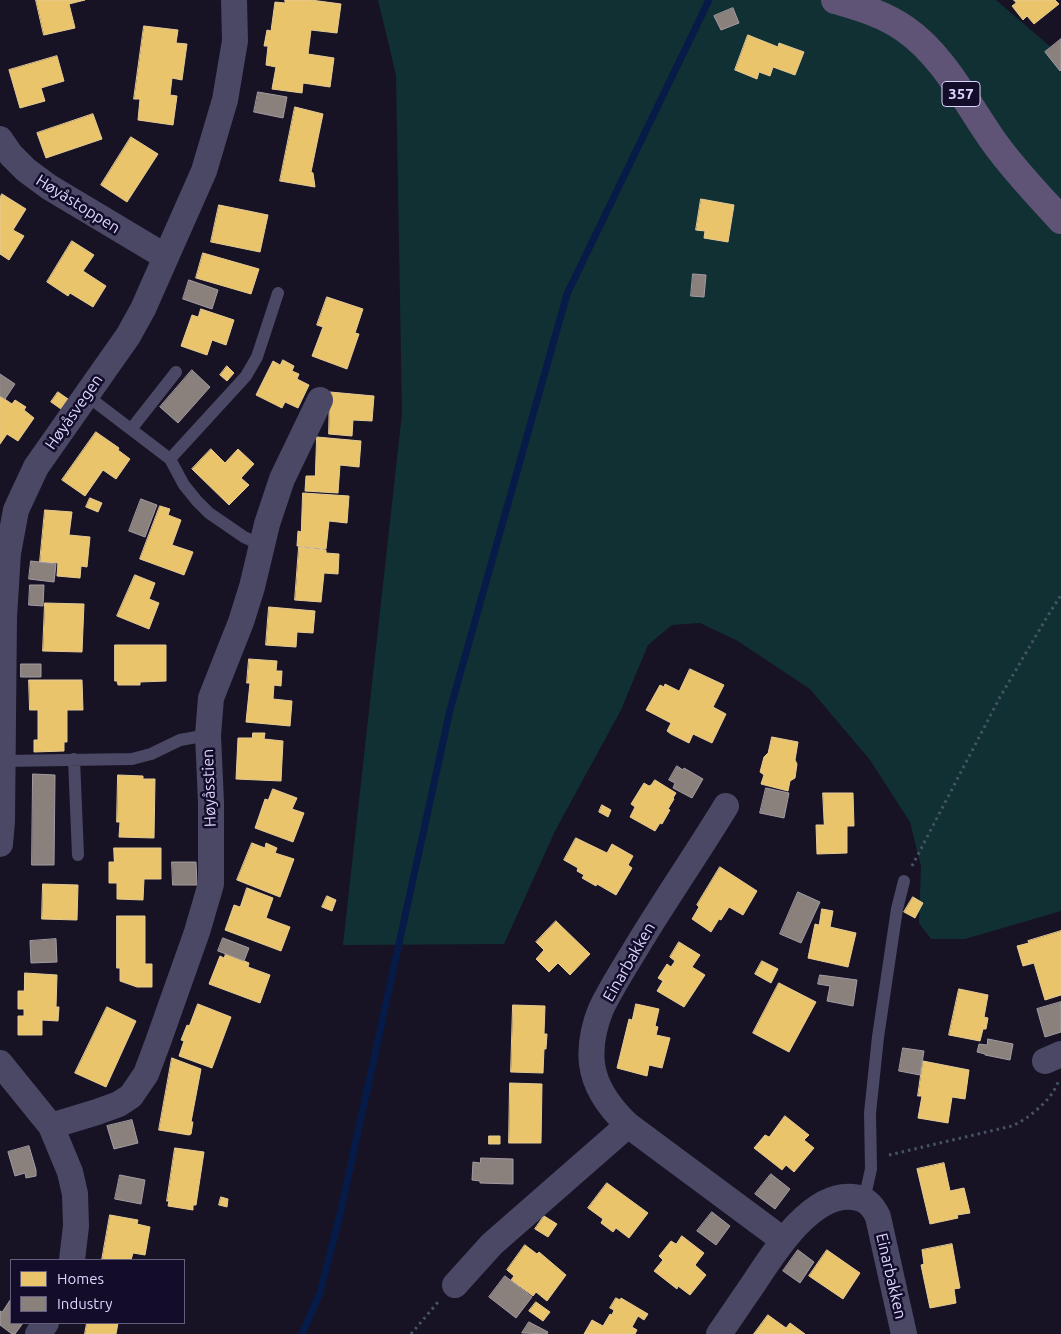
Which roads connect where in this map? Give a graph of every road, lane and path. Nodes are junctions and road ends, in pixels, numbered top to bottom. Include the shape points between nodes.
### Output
1 (234, 0) edge
2 (835, 0) edge
3 (0, 139) edge
4 (1061, 220) edge
5 (166, 257) junction
6 (278, 293) dead end
7 (176, 372) dead end
8 (86, 395) junction
9 (320, 400) dead end
10 (132, 428) junction
11 (170, 459) junction
12 (261, 545) junction
13 (1061, 595) edge
14 (208, 735) junction
15 (74, 759) junction
16 (3, 760) junction
17 (726, 806) dead end
18 (0, 844) edge
19 (78, 855) dead end
20 (904, 881) joint
21 (0, 1063) edge
22 (1055, 1065) edge
23 (51, 1126) junction
24 (628, 1126) junction
25 (889, 1155) dead end
26 (864, 1200) junction
27 (783, 1240) junction
28 (72, 1259) edge
29 (455, 1285) joint
30 (411, 1334) edge
31 (719, 1334) edge
32 (904, 1334) edge

1 - 5 street, Høyåsvegen via 235,41 218,128 204,171
2 - 4 main road, 357 via 888,19 918,39 947,73 996,144
3 - 5 street, Høyåstoppen via 26,170 49,187
5 - 8 street, Høyåsvegen via 128,336
6 - 11 lane via 257,357 246,376
7 - 10 lane
8 - 10 lane
8 - 16 street, Høyåsvegen via 12,508 5,581
9 - 12 street, Høyåsstien via 282,479
10 - 11 lane
11 - 12 lane via 184,485 203,507 238,533
12 - 14 street, Høyåsstien via 241,622 211,698
13 - 20 path via 1000,697
14 - 15 lane via 180,740 150,754 132,758
14 - 23 street, Høyåsstien via 211,884 146,1074 131,1096 119,1104
15 - 16 lane
15 - 19 lane
16 - 18 street, Høyåsvegen
17 - 24 street, Einarbakken via 625,966 596,1022 592,1064 596,1082 614,1112
20 - 26 lane via 878,1037 870,1113 871,1169
21 - 23 street
22 - 25 path via 1056,1087 1025,1120 1012,1126
23 - 28 street via 70,1172 75,1194
24 - 27 street, Einarbakken
24 - 29 street via 492,1244
26 - 27 street via 848,1196 826,1204 801,1220
26 - 32 street, Einarbakken via 874,1208 878,1217
27 - 31 street
29 - 30 path

